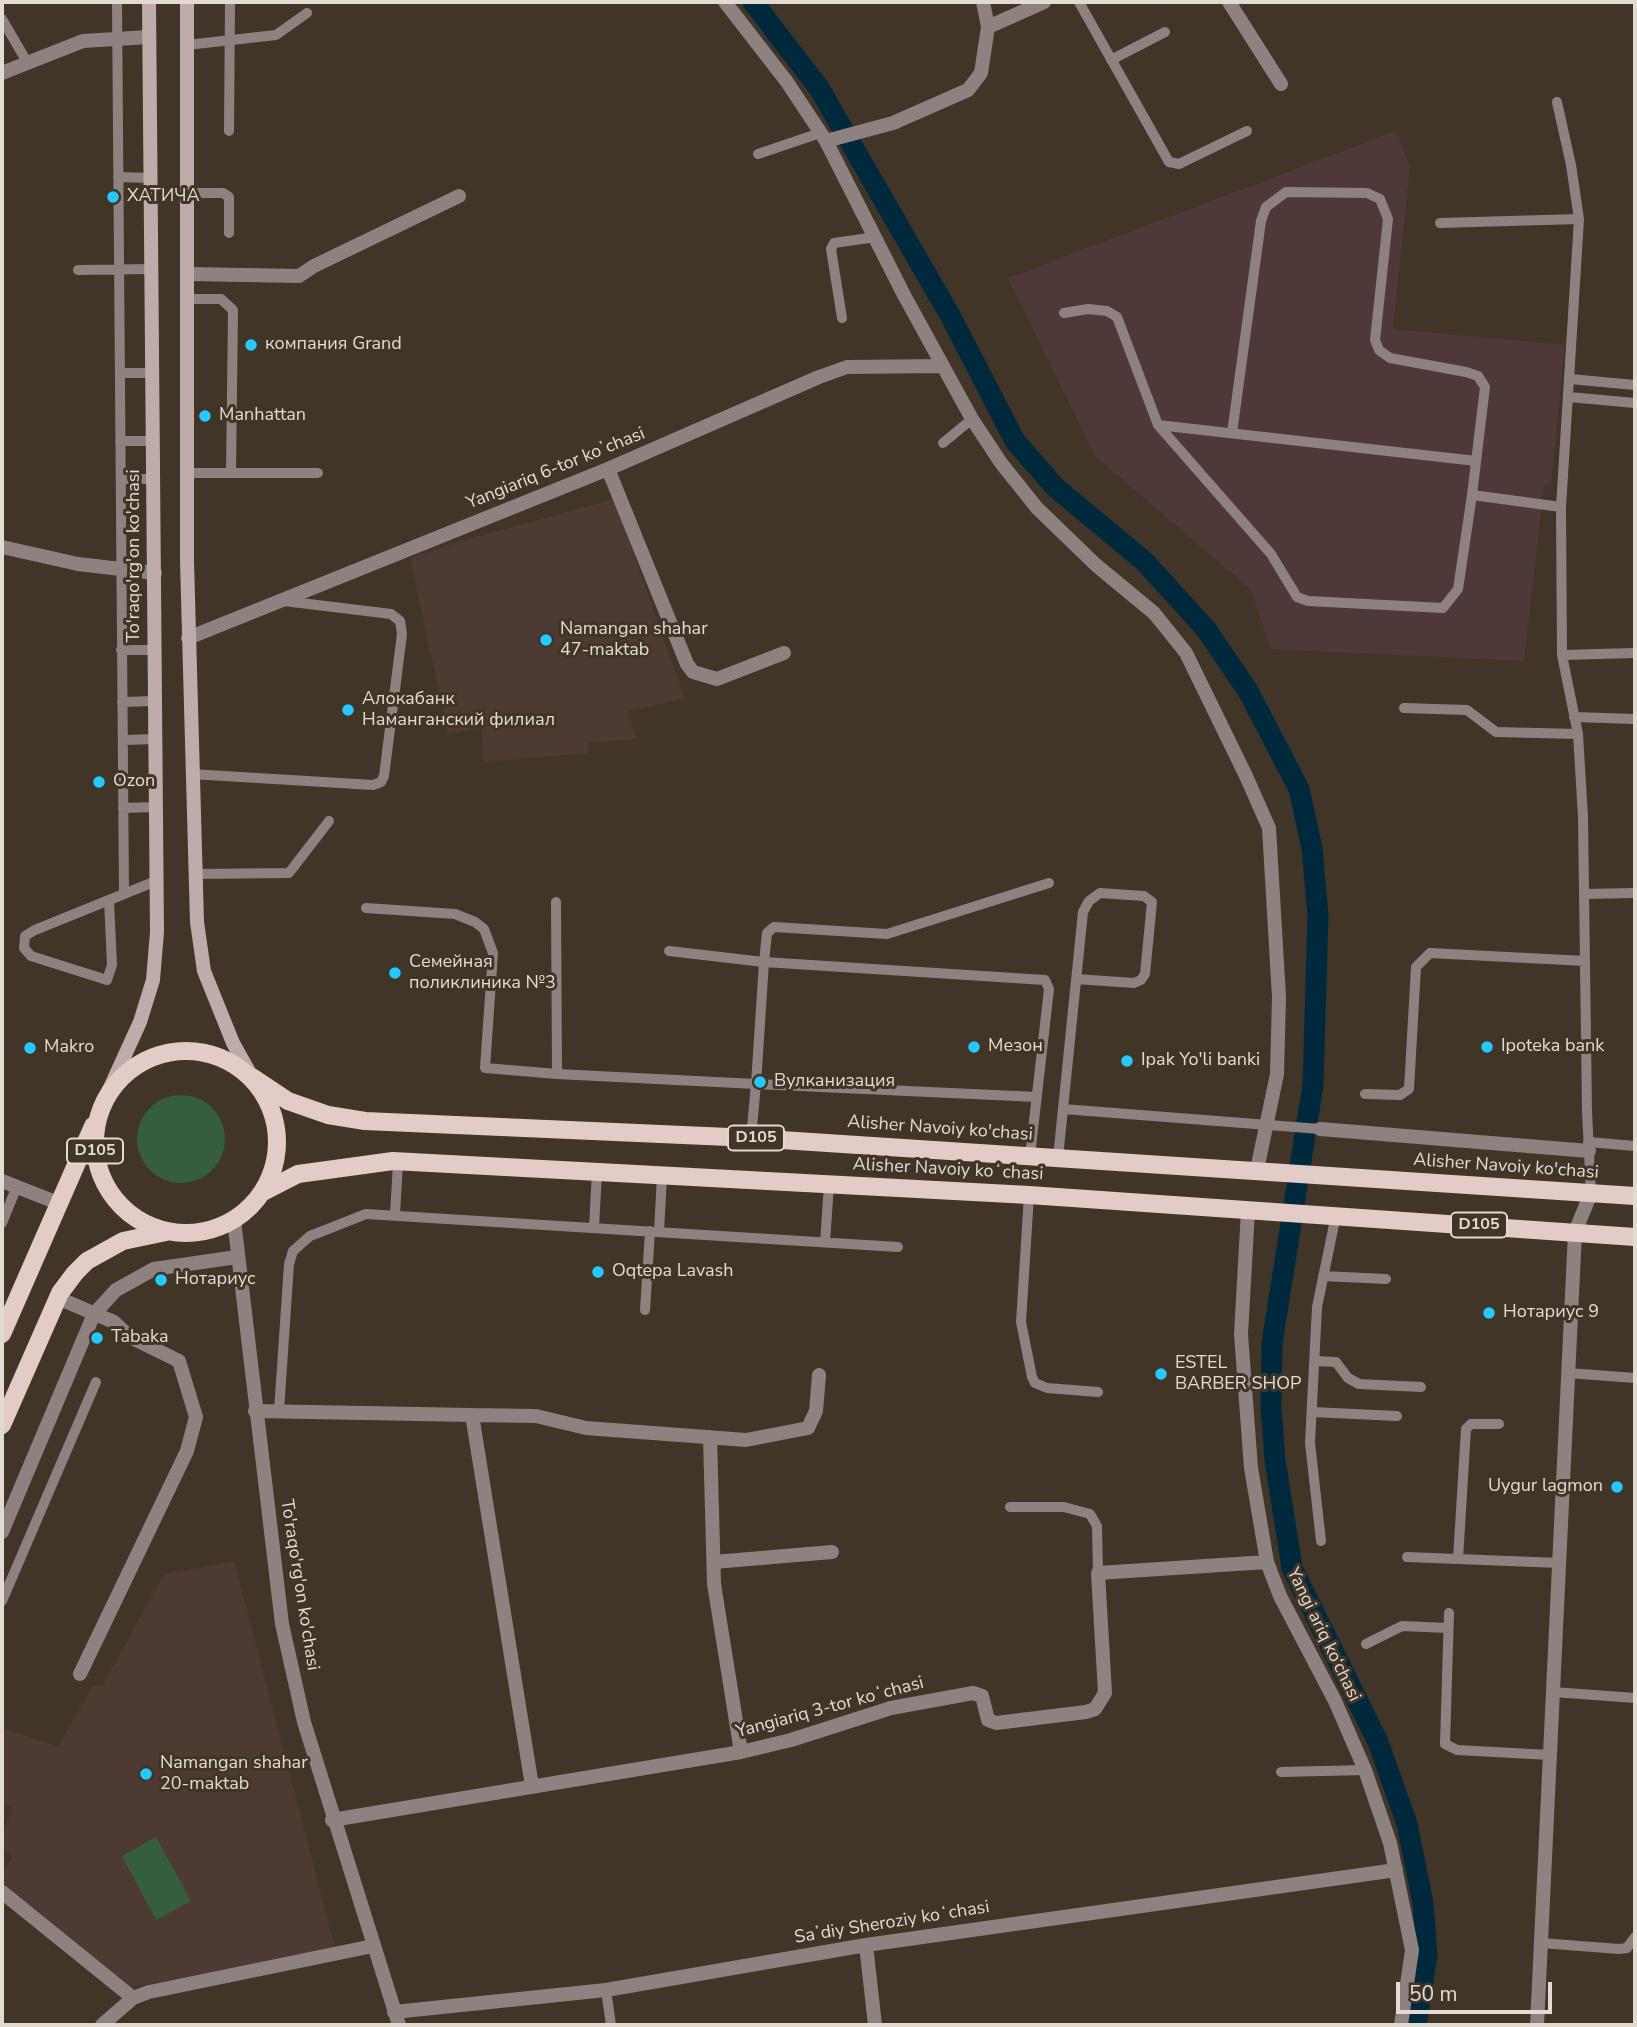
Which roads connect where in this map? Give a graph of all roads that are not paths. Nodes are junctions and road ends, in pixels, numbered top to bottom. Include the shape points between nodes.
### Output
1 (117, 2) edge
2 (149, 2) edge
3 (187, 2) edge
4 (230, 2) edge
5 (725, 2) edge
6 (983, 2) edge
7 (1044, 2) edge
8 (1079, 2) edge
9 (1229, 2) edge
10 (307, 13) dead end
11 (2, 19) edge
12 (988, 27) junction
13 (1165, 32) dead end
14 (149, 37) junction
15 (117, 38) junction
16 (229, 40) junction
17 (187, 45) junction
18 (1111, 60) junction
19 (27, 62) junction
20 (2, 73) edge
21 (1281, 84) dead end
22 (1556, 102) dead end
23 (229, 131) dead end
24 (1247, 131) dead end
25 (827, 138) junction
26 (758, 154) dead end
27 (118, 177) junction
28 (151, 178) junction
29 (189, 193) junction
30 (458, 196) dead end
31 (1579, 219) junction
32 (1440, 223) dead end
33 (229, 233) dead end
34 (876, 237) junction
35 (119, 269) junction
36 (78, 270) dead end
37 (152, 270) junction
38 (189, 274) junction
39 (189, 299) junction
40 (1064, 313) dead end
41 (842, 318) dead end
42 (943, 366) junction
43 (120, 373) junction
44 (153, 373) junction
45 (1570, 379) junction
46 (1635, 385) edge
47 (1569, 397) junction
48 (1635, 403) edge
49 (972, 419) junction
50 (1158, 425) junction
51 (1232, 433) junction
52 (120, 440) junction
53 (154, 441) junction
54 (943, 443) dead end
55 (1476, 461) junction
56 (608, 469) junction
57 (188, 473) junction
58 (231, 473) junction
59 (318, 473) dead end
60 (121, 479) junction
61 (154, 479) junction
62 (1472, 495) junction
63 (1561, 507) junction
64 (2, 547) edge
65 (121, 569) junction
66 (155, 573) junction
67 (280, 600) junction
68 (188, 638) junction
69 (121, 650) junction
70 (155, 650) junction
71 (784, 653) dead end
72 (1635, 653) edge
73 (1562, 655) junction
74 (155, 701) junction
75 (122, 702) junction
76 (1404, 708) dead end
77 (1574, 717) junction
78 (1635, 719) edge
79 (1578, 734) junction
80 (156, 739) junction
81 (122, 740) junction
82 (191, 774) junction
83 (156, 807) junction
84 (123, 808) junction
85 (329, 821) dead end
86 (195, 874) junction
87 (156, 881) junction
88 (1049, 883) dead end
89 (1635, 893) edge
90 (124, 894) junction
91 (1584, 894) junction
92 (109, 900) junction
93 (556, 902) dead end
94 (366, 908) dead end
95 (669, 951) dead end
96 (1585, 961) junction
97 (764, 962) junction
98 (1076, 979) junction
99 (557, 1074) junction
100 (251, 1077) junction
101 (756, 1084) junction
102 (1365, 1094) dead end
103 (1037, 1097) junction
104 (104, 1101) junction
105 (1063, 1109) junction
106 (1266, 1125) junction
107 (1320, 1129) joint
108 (751, 1138) junction
109 (1635, 1146) edge
110 (1589, 1147) junction
111 (1030, 1156) junction
112 (1058, 1158) junction
113 (398, 1162) junction
114 (1263, 1171) junction
115 (597, 1172) junction
116 (662, 1176) junction
117 (2, 1181) edge
118 (829, 1185) junction
119 (17, 1186) junction
120 (263, 1192) junction
121 (1591, 1193) junction
122 (1029, 1195) junction
123 (1635, 1196) edge
124 (58, 1203) junction
125 (1254, 1211) junction
126 (1329, 1214) junction
127 (395, 1215) junction
128 (234, 1220) junction
129 (2, 1223) edge
130 (594, 1227) junction
131 (655, 1231) junction
132 (166, 1232) junction
133 (1575, 1232) junction
134 (1635, 1237) edge
135 (825, 1242) junction
136 (898, 1247) dead end
137 (237, 1257) junction
138 (1323, 1276) junction
139 (1386, 1279) dead end
140 (58, 1298) junction
141 (645, 1310) dead end
142 (94, 1314) junction
143 (2, 1334) edge
144 (1314, 1361) junction
145 (1568, 1373) junction
146 (819, 1375) dead end
147 (1635, 1378) edge
148 (96, 1382) dead end
149 (1421, 1387) dead end
150 (1098, 1392) dead end
151 (255, 1411) junction
152 (279, 1411) junction
153 (1312, 1412) junction
154 (472, 1415) junction
155 (1397, 1416) dead end
156 (1499, 1424) dead end
157 (2, 1425) edge
158 (710, 1437) junction
159 (1010, 1507) dead end
160 (2, 1532) edge
161 (1321, 1541) dead end
162 (832, 1552) dead end
163 (1407, 1557) dead end
164 (1458, 1559) junction
165 (715, 1562) junction
166 (1267, 1562) junction
167 (1559, 1563) junction
168 (1098, 1573) junction
169 (2, 1601) edge
170 (1449, 1613) dead end
171 (1448, 1628) junction
172 (1366, 1644) dead end
173 (79, 1674) dead end
174 (1553, 1692) junction
175 (1635, 1698) edge
176 (741, 1752) junction
177 (1550, 1755) junction
178 (1365, 1770) junction
179 (1281, 1772) dead end
180 (532, 1786) junction
181 (332, 1820) junction
182 (1396, 1870) junction
183 (2, 1892) edge
184 (1635, 1937) edge
185 (1541, 1943) junction
186 (866, 1945) junction
187 (373, 1946) junction
188 (606, 1990) junction
189 (133, 1998) junction
190 (397, 2019) edge
191 (102, 2025) edge
192 (611, 2025) edge
193 (876, 2025) edge
194 (1401, 2025) edge
195 (1537, 2025) edge

1 - 15 lane
2 - 14 main road, To'raqo'rg'on ko'chasi
3 - 17 main road
4 - 16 lane
5 - 25 street
6 - 12 street
7 - 12 street
8 - 18 lane
9 - 21 street
10 - 16 lane via 276,35
11 - 19 lane
12 - 25 street via 981,73 968,90 893,123
13 - 18 lane
14 - 15 street
14 - 28 main road, To'raqo'rg'on ko'chasi
15 - 19 street via 83,41
15 - 27 lane
16 - 17 lane
16 - 23 lane
17 - 29 main road
18 - 24 lane via 1169,162 1179,164
19 - 20 street
22 - 31 lane
25 - 26 lane
25 - 34 street
27 - 28 lane
27 - 35 lane
28 - 37 main road, To'raqo'rg'on ko'chasi
29 - 33 lane via 223,192 229,197
29 - 38 main road
30 - 38 street via 299,276
31 - 32 lane
31 - 45 lane
34 - 41 lane via 834,243 831,249
34 - 42 street
35 - 36 lane
35 - 37 lane
35 - 43 lane
37 - 44 main road, To'raqo'rg'on ko'chasi
38 - 39 main road
39 - 57 main road
39 - 58 lane via 221,299 233,310
40 - 50 lane via 1088,309 1117,317
42 - 49 street
42 - 56 street, Yangiаriq 6-tor koʼchasi via 847,367
43 - 44 lane
43 - 52 lane
44 - 53 main road, To'raqo'rg'on ko'chasi
45 - 46 lane
45 - 47 lane
47 - 48 lane
47 - 63 lane
49 - 54 lane
49 - 106 street via 1037,508 1154,613 1186,653 1269,828 1279,997 1277,1074
50 - 51 lane
50 - 62 lane via 1272,554 1297,597 1308,601 1443,608 1458,589
51 - 55 lane
51 - 55 lane via 1266,207 1286,192 1367,192 1380,200 1388,219 1375,340 1379,350 1390,358 1478,376 1485,387
52 - 53 lane
52 - 60 lane
53 - 61 main road, To'raqo'rg'on ko'chasi
55 - 62 lane
56 - 67 street, Yangiаriq 6-tor koʼchasi
56 - 71 street via 693,672 717,679
57 - 58 lane
57 - 68 main road
58 - 59 lane
60 - 61 lane
60 - 65 lane
61 - 66 main road, To'raqo'rg'on ko'chasi
62 - 63 lane
63 - 73 lane
64 - 65 street
65 - 66 street
65 - 69 lane
66 - 70 main road, To'raqo'rg'on ko'chasi
67 - 68 street, Yangiаriq 6-tor koʼchasi
67 - 82 lane via 391,614 400,621 384,776 373,785
68 - 82 main road
69 - 70 lane
69 - 75 lane
70 - 74 main road, To'raqo'rg'on ko'chasi
72 - 73 lane
73 - 77 lane
74 - 75 lane
74 - 80 main road, To'raqo'rg'on ko'chasi
75 - 81 lane
76 - 79 lane via 1467,710 1496,732
77 - 78 lane
77 - 79 lane
79 - 91 lane
80 - 81 lane
80 - 83 main road, To'raqo'rg'on ko'chasi
81 - 84 lane
82 - 86 main road
83 - 84 lane
83 - 87 main road, To'raqo'rg'on ko'chasi
84 - 90 lane
85 - 86 lane via 289,873
86 - 100 main road via 204,971
87 - 90 lane
87 - 104 main road, To'raqo'rg'on ko'chasi via 153,980 140,1022
88 - 97 lane via 887,934 774,927 767,933
89 - 91 lane
90 - 92 lane
91 - 96 lane
92 - 92 lane via 35,930 25,936 24,948 31,956 107,980 112,965
93 - 99 lane
94 - 99 lane via 454,914 484,929 492,953 485,1068
95 - 97 lane
96 - 102 lane via 1430,953 1416,967 1409,1089 1400,1094
96 - 110 lane
97 - 101 lane
97 - 103 lane via 1045,980 1049,989
98 - 98 lane via 1083,912 1089,901 1101,893 1144,896 1152,902 1141,980
98 - 105 lane
99 - 101 lane
100 - 104 main road, D105 via 228,1060 201,1051 172,1051 121,1077
100 - 108 main road, Alisher Navoiy ko'chasi / D105 via 288,1101 365,1121
100 - 120 main road, D105 via 269,1102 278,1132 275,1163
101 - 103 lane
101 - 108 lane
103 - 111 lane
104 - 124 main road, D105
104 - 132 main road, D105 via 96,1127 95,1155 103,1181 119,1204 141,1222
105 - 106 lane
105 - 112 lane
106 - 107 lane
106 - 114 street
107 - 110 street
108 - 111 main road, Alisher Navoiy ko'chasi / D105
109 - 110 lane
110 - 121 lane
111 - 112 main road, Alisher Navoiy ko'chasi / D105
112 - 114 main road, Alisher Navoiy ko'chasi / D105
113 - 115 main road, Alisher Navoiy koʻchasi / D105
113 - 120 main road, Alisher Navoiy koʻchasi / D105 via 298,1174
113 - 127 lane
114 - 121 main road, Alisher Navoiy ko'chasi / D105
115 - 116 main road, Alisher Navoiy koʻchasi / D105
115 - 130 lane
116 - 118 main road, Alisher Navoiy koʻchasi / D105
116 - 131 lane
117 - 119 street
118 - 122 main road, Alisher Navoiy koʻchasi / D105
118 - 135 lane
119 - 124 street
119 - 129 lane
120 - 128 main road, D105
121 - 123 main road, Alisher Navoiy ko'chasi / D105
121 - 133 street
122 - 125 main road, Alisher Navoiy koʻchasi / D105
122 - 150 lane via 1021,1322 1032,1377 1047,1388
124 - 143 main road, D105
125 - 126 main road, Alisher Navoiy koʻchasi / D105
125 - 166 street, Yangi ariq ko‘chasi via 1241,1334 1251,1468
126 - 133 main road, Alisher Navoiy koʻchasi / D105
126 - 138 lane
127 - 130 lane
127 - 152 lane via 366,1214 310,1236 293,1251
128 - 132 main road, D105 via 191,1234
128 - 137 street, To'raqo'rg'on ko'chasi
130 - 131 lane
131 - 135 lane
131 - 141 lane
132 - 140 main road, D105 via 123,1241 87,1261
133 - 134 main road, Alisher Navoiy koʻchasi / D105
133 - 145 street
135 - 136 lane
137 - 142 street via 153,1269 116,1290
137 - 151 street, To'raqo'rg'on ko'chasi
138 - 139 lane
138 - 144 lane
140 - 142 street
140 - 157 main road, D105
142 - 160 street
142 - 173 street via 179,1361 195,1417 187,1451
144 - 149 lane via 1336,1362 1359,1384
144 - 153 lane
145 - 147 lane
145 - 167 street
146 - 158 street via 816,1411 807,1427 746,1440
148 - 169 lane
151 - 152 street
151 - 181 street, To'raqo'rg'on ko'chasi via 282,1625
152 - 154 street
153 - 155 lane
153 - 161 lane via 1310,1443
154 - 158 street via 536,1416 586,1428
154 - 180 street
156 - 164 lane via 1471,1424 1466,1429
158 - 165 street
159 - 168 lane via 1063,1507 1095,1517
162 - 165 street
163 - 164 lane
164 - 167 lane
165 - 176 street via 714,1584
166 - 168 street
166 - 178 street, Yangi ariq ko‘chasi
167 - 174 street
168 - 176 street, Yangiariq 3-tor koʻchasi via 1105,1693 1095,1709 996,1723 988,1720 982,1696 973,1693 891,1708
170 - 171 lane
171 - 172 lane via 1402,1626
171 - 177 lane via 1445,1744 1457,1750
174 - 175 lane
174 - 177 street
176 - 180 street, Yangiariq 3-tor koʻchasi
177 - 185 street
178 - 179 lane
178 - 182 street, Yangi ariq ko‘chasi
180 - 181 street, Yangiariq 3-tor koʻchasi
181 - 187 street, To'raqo'rg'on ko'chasi
182 - 186 street, Saʼdiy Sheroziy koʻchasi
182 - 194 street, Yangi ariq ko‘chasi via 1412,1950
183 - 189 street
184 - 185 lane via 1627,1948 1619,1949
185 - 195 street
186 - 188 street, Saʼdiy Sheroziy koʻchasi
186 - 193 street
187 - 189 street
187 - 190 street, To'raqo'rg'on ko'chasi
188 - 190 street, Saʼdiy Sheroziy koʻchasi
188 - 192 lane
189 - 191 street

